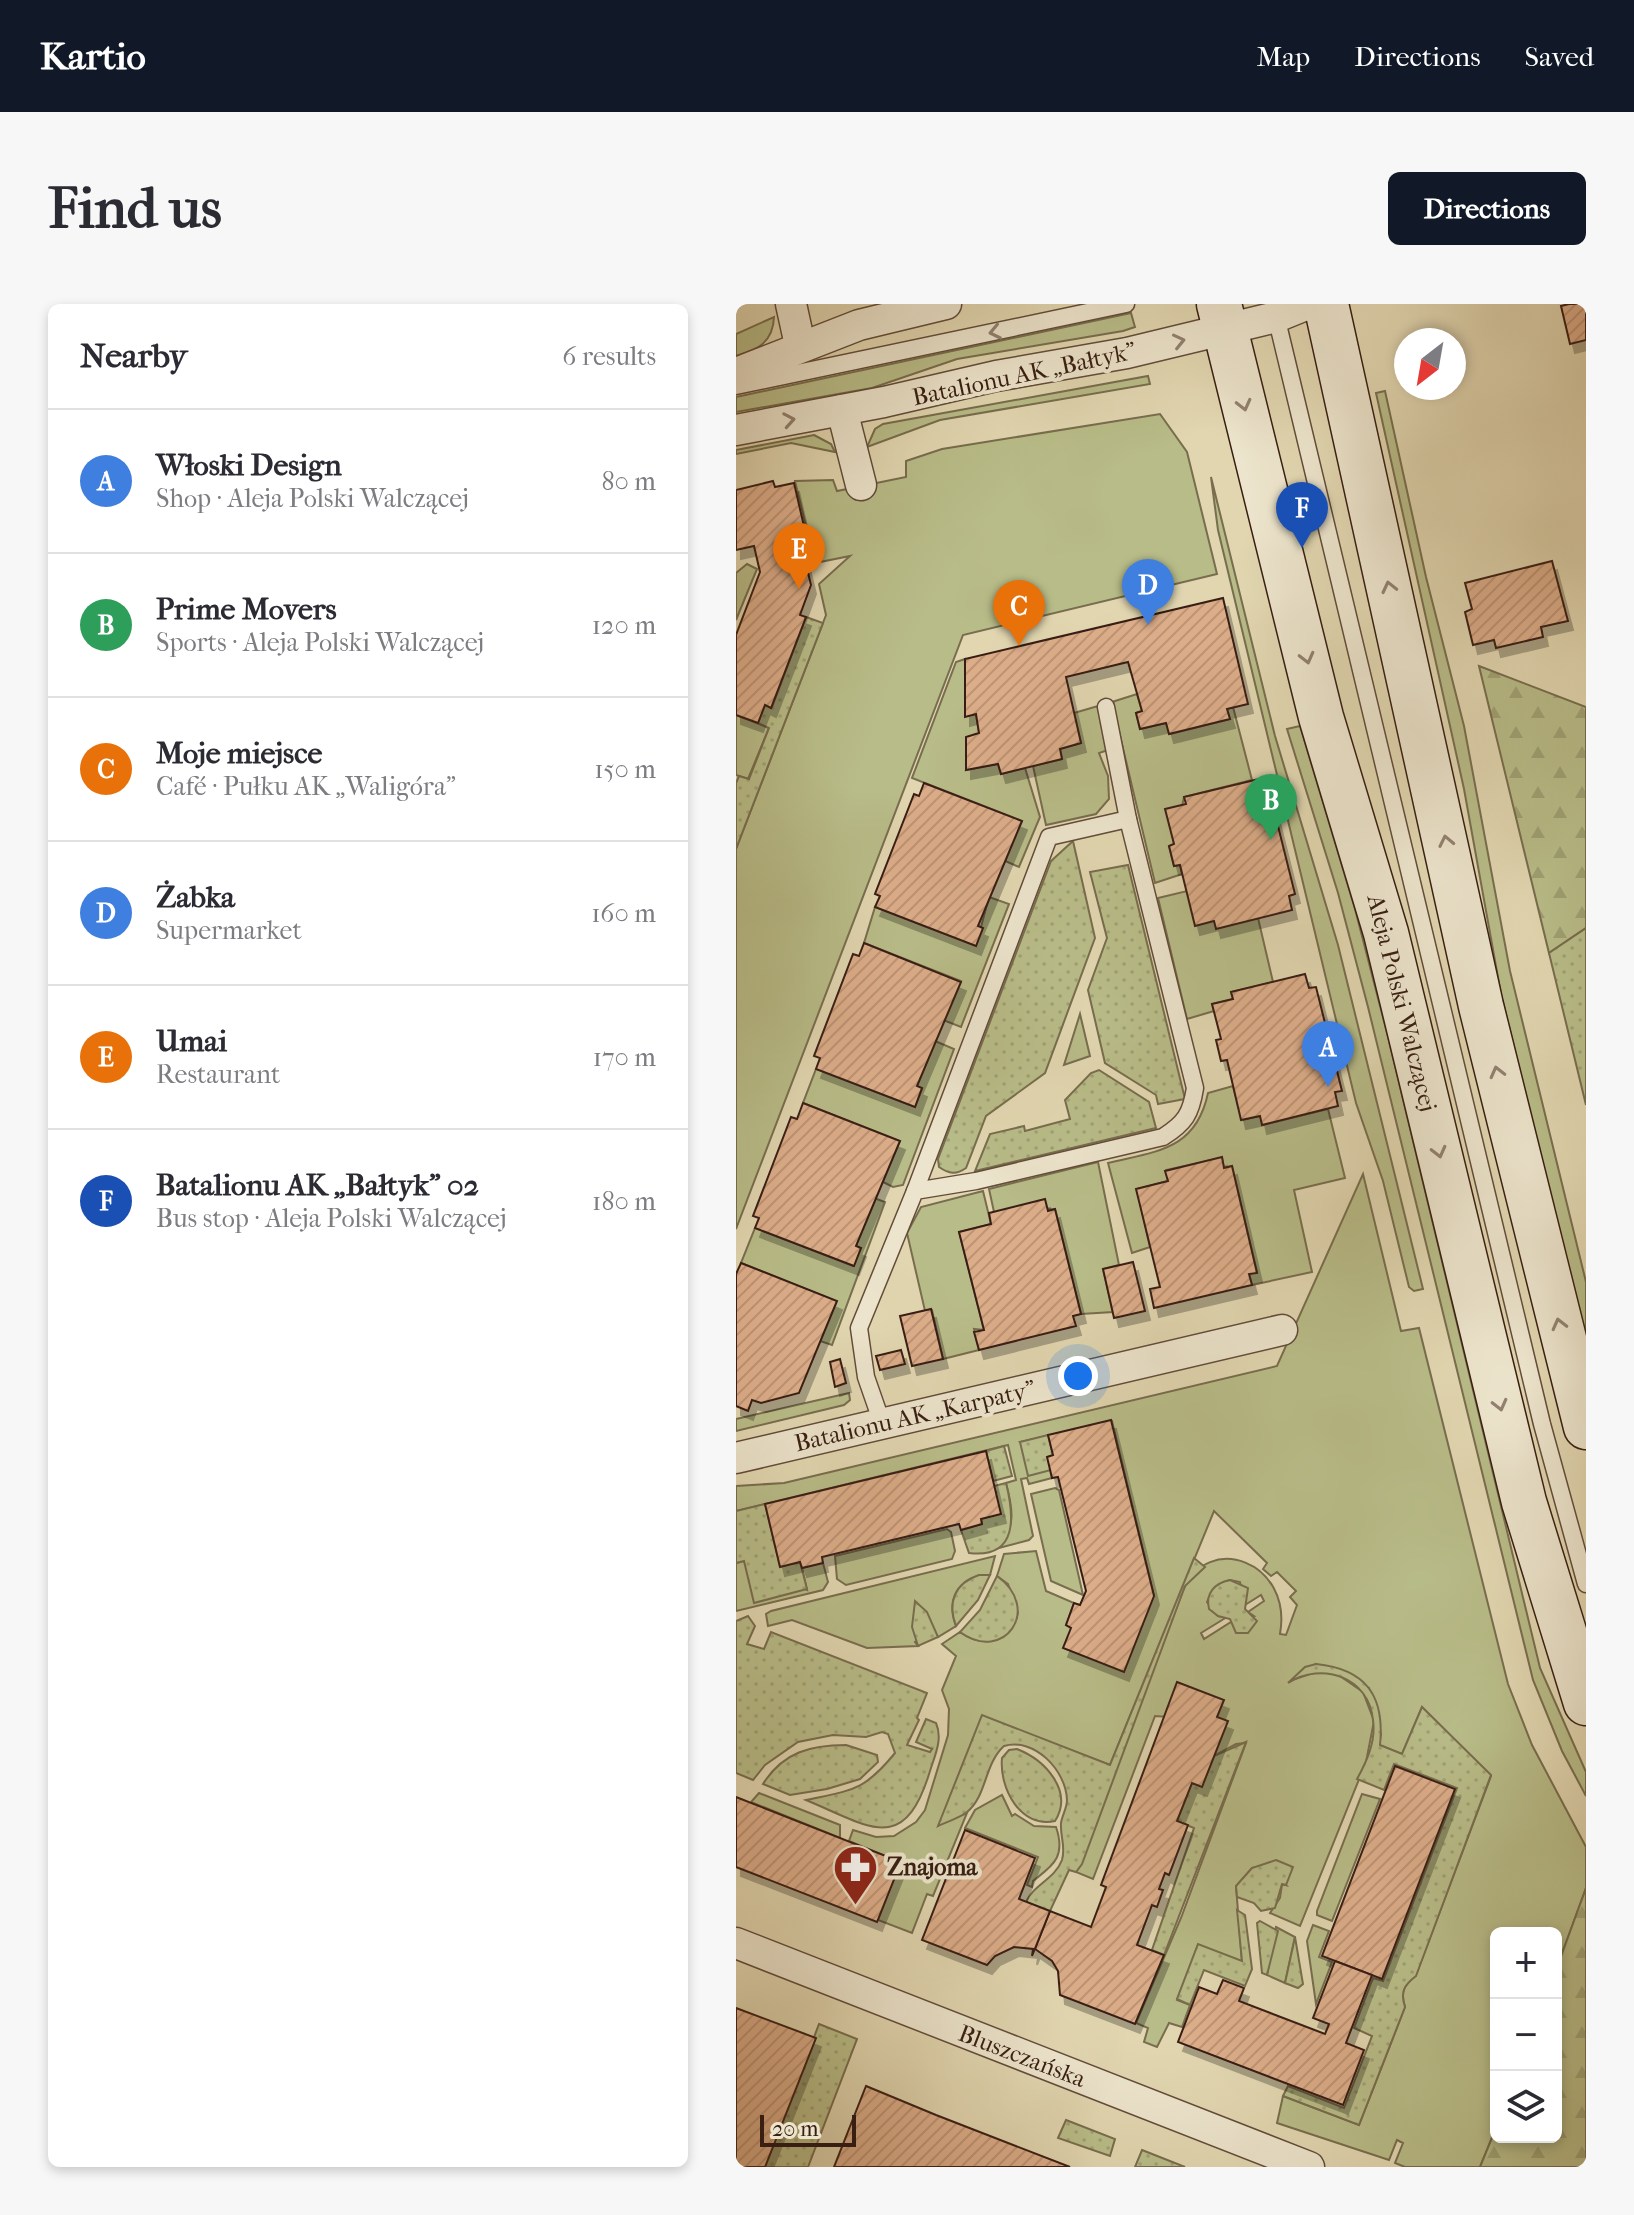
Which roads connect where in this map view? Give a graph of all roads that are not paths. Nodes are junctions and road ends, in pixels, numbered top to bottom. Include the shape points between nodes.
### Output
1 (791, 304) edge
2 (946, 304) edge
3 (1126, 304) edge
4 (1308, 304) edge
5 (1326, 304) edge
6 (1274, 311) edge
7 (1222, 317) edge
8 (800, 345) junction
9 (736, 373) edge
10 (736, 386) edge
11 (842, 410) junction
12 (736, 430) edge
13 (861, 485) dead end
14 (1106, 707) dead end
15 (1128, 819) junction
16 (915, 1191) junction
17 (1282, 1330) dead end
18 (882, 1423) junction
19 (1586, 1427) edge
20 (736, 1458) edge
21 (1586, 1584) edge
22 (1586, 1703) edge
23 (736, 1943) edge
24 (1309, 2167) edge

1 - 8 street
2 - 8 street
3 -> 10 lane
4 - 6 street, Batalionu AK „Bałtyk”
19 -> 5 main road via 1485,1022
6 - 7 street, Batalionu AK „Bałtyk”
6 - 21 lane via 1542,1424
11 -> 7 street, Batalionu AK „Bałtyk” via 1127,353
7 -> 22 main road, Aleja Polski Walczącej via 1321,717 1386,933 1524,1502
8 - 9 street
12 -> 11 street, Batalionu AK „Bałtyk”
11 - 13 street
14 - 15 lane
15 - 16 lane via 1049,837
15 - 16 lane via 1195,1088 1192,1111 1163,1137
16 - 18 lane via 859,1328 866,1377
17 - 18 street, Batalionu AK „Karpaty”
18 - 20 street, Batalionu AK „Karpaty”
23 - 24 street, Bluszczańska

